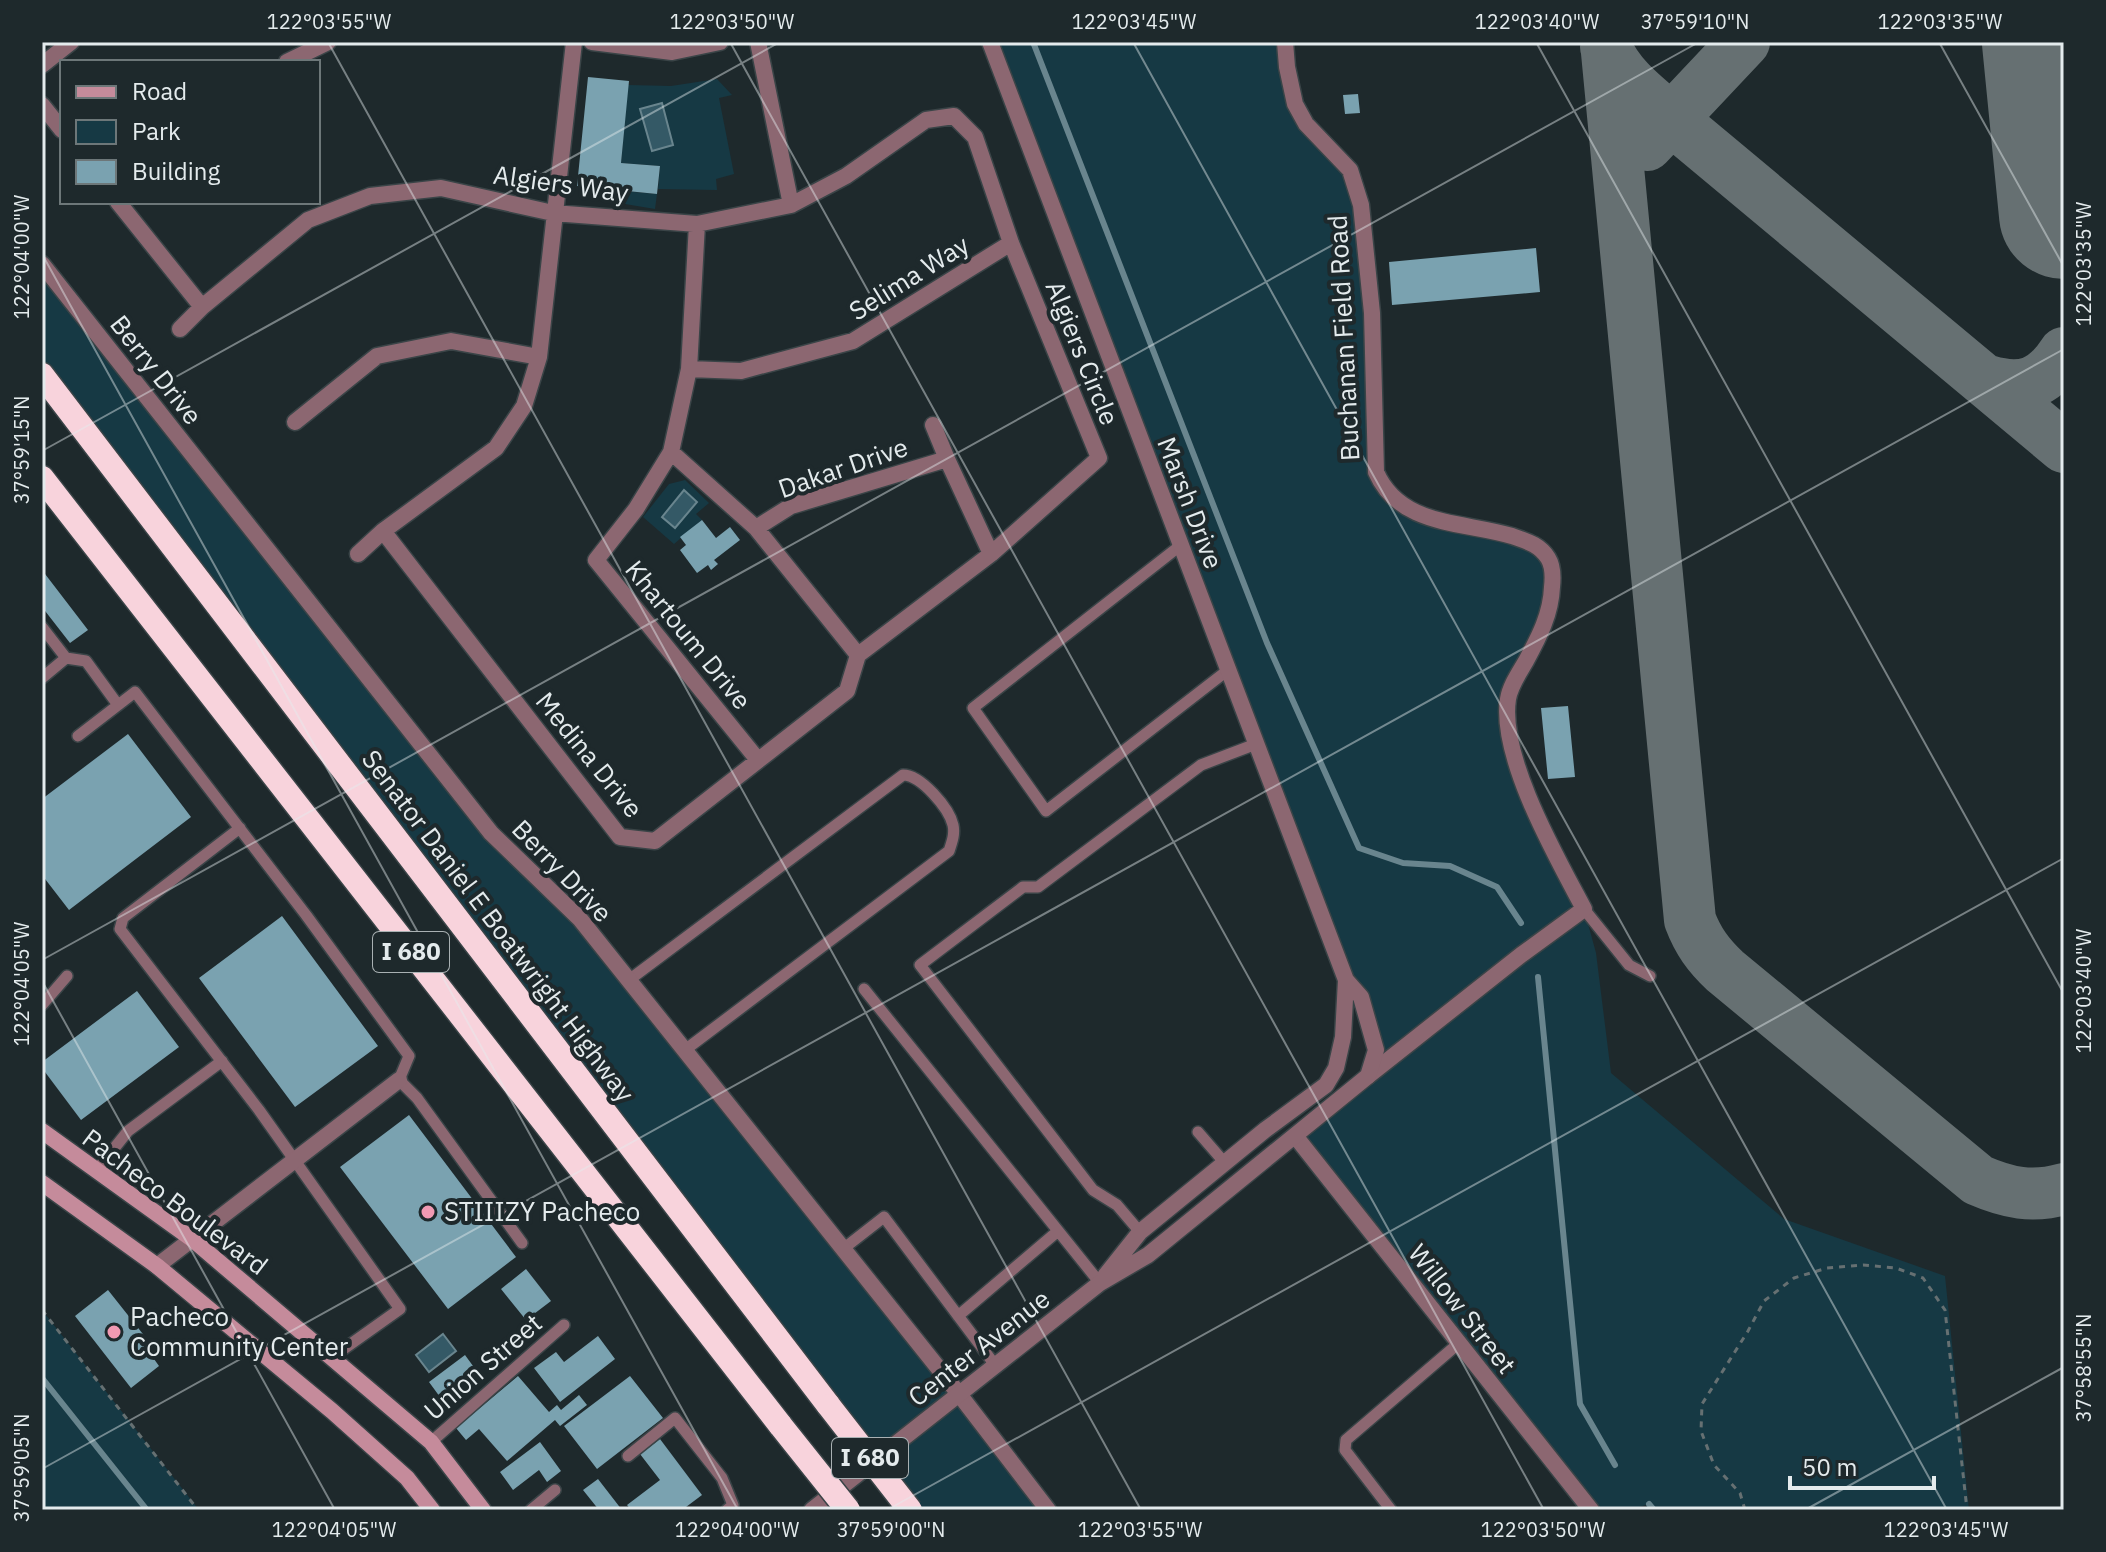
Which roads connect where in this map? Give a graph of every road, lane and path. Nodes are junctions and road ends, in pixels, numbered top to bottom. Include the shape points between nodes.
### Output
1 (71, 42) edge
2 (328, 42) edge
3 (574, 42) edge
4 (592, 42) edge
5 (720, 42) edge
6 (758, 42) edge
7 (990, 42) edge
8 (1285, 42) edge
9 (291, 60) edge
10 (42, 65) edge
11 (42, 105) edge
12 (954, 116) joint
13 (60, 128) edge
14 (120, 204) edge
15 (791, 205) junction
16 (553, 213) junction
17 (697, 224) junction
18 (1011, 243) junction
19 (42, 264) edge
20 (202, 307) junction
21 (180, 329) dead end
22 (539, 357) junction
23 (689, 369) junction
24 (42, 375) edge
25 (295, 422) dead end
26 (933, 425) dead end
27 (671, 452) junction
28 (947, 459) junction
29 (42, 478) edge
30 (756, 528) junction
31 (383, 531) junction
32 (1181, 545) junction
33 (358, 554) dead end
34 (991, 554) junction
35 (42, 627) edge
36 (858, 655) junction
37 (66, 658) junction
38 (1228, 670) junction
39 (42, 678) edge
40 (118, 705) junction
41 (78, 736) dead end
42 (1256, 744) junction
43 (758, 760) junction
44 (240, 828) junction
45 (1584, 909) junction
46 (67, 976) dead end
47 (1650, 976) dead end
48 (629, 980) junction
49 (1346, 980) junction
50 (864, 989) dead end
51 (42, 1005) edge
52 (685, 1050) junction
53 (222, 1061) junction
54 (1336, 1068) joint
55 (1368, 1076) junction
56 (399, 1080) junction
57 (42, 1131) edge
58 (1198, 1132) dead end
59 (1296, 1137) junction
60 (294, 1161) junction
61 (1224, 1162) junction
62 (96, 1171) junction
63 (42, 1183) edge
64 (1058, 1231) junction
65 (1140, 1232) junction
66 (192, 1239) junction
67 (522, 1243) dead end
68 (843, 1249) junction
69 (157, 1266) junction
70 (1100, 1283) junction
71 (42, 1310) edge
72 (958, 1316) junction
73 (564, 1325) dead end
74 (1459, 1343) junction
75 (331, 1358) junction
76 (995, 1365) junction
77 (959, 1394) junction
78 (431, 1442) junction
79 (628, 1456) dead end
80 (555, 1490) dead end
81 (732, 1508) edge
82 (198, 1510) edge
83 (432, 1510) edge
84 (483, 1510) edge
85 (531, 1510) edge
86 (812, 1510) edge
87 (848, 1510) edge
88 (910, 1510) edge
89 (1048, 1510) edge
90 (1391, 1510) edge
91 (1591, 1510) edge
92 (1745, 1510) edge
93 (1967, 1510) edge

1 - 10 street
2 - 9 street
3 - 16 street
4 - 5 street via 672,52
6 - 15 street
7 - 32 street, Marsh Drive
8 - 45 street, Buchanan Field Road via 1295,104 1306,124 1350,170 1361,205 1372,313 1376,472 1383,489 1432,519 1533,543 1552,569 1552,606 1508,696 1507,719 1539,824
11 - 13 street
12 - 15 street, Algiers Way via 926,120 846,176
12 - 18 street, Algiers Circle via 975,137
14 - 20 street
15 - 17 street, Algiers Way
16 - 17 street, Algiers Way
16 - 20 street, Algiers Way via 441,188 370,196 308,220
16 - 22 street
17 - 23 street, Khartoum Drive
18 - 23 street, Selima Way via 853,341 741,371
18 - 34 street, Algiers Circle via 1099,458
19 - 48 street, Berry Drive via 491,833 580,919
20 - 21 street, Algiers Way
22 - 25 street via 451,341 377,356
22 - 31 street via 524,406 496,448
23 - 27 street, Khartoum Drive
24 - 88 highway, Senator Daniel E Boatwright Highway / I 680, bridge
26 - 28 street, Dakar Drive
27 - 30 street
27 - 43 street, Khartoum Drive via 596,560
28 - 30 street, Dakar Drive via 791,506
28 - 34 street, Dakar Drive
29 - 87 highway, I 680, bridge
30 - 36 street
31 - 33 street
31 - 43 street, Medina Drive via 620,837 655,841
32 - 38 street, Marsh Drive
32 - 38 lane via 973,708 1046,811
34 - 36 street, Algiers Circle
35 - 37 lane
36 - 43 street, Medina Drive via 847,691
37 - 39 lane
37 - 40 lane via 86,661
38 - 42 street, Marsh Drive
40 - 41 lane
40 - 44 lane via 135,692
42 - 49 street, Marsh Drive
42 - 65 lane via 1201,765 1038,887 1023,887 920,965 1093,1190 1117,1205
44 - 53 lane via 123,918 120,929
44 - 56 lane via 409,1056
45 - 47 lane via 1629,965
45 - 55 street
46 - 51 lane
48 - 52 street, Berry Drive
48 - 52 lane via 903,775 925,785 952,820 949,851
49 - 54 street, Marsh Drive
49 - 55 street, Marsh Drive via 1361,997 1376,1050
50 - 64 lane
52 - 68 street, Berry Drive
53 - 60 lane
53 - 62 lane via 128,1131
54 - 61 street, Center Avenue via 1326,1085
55 - 59 street, Center Avenue
56 - 60 street
56 - 67 lane
57 - 62 main road, Pacheco Boulevard
58 - 61 lane
59 - 70 street, Center Avenue via 1148,1255
59 - 74 street, Willow Street
60 - 66 street
60 - 75 lane via 400,1309
61 - 65 street, Center Avenue
62 - 66 main road, Pacheco Boulevard
63 - 69 main road
64 - 70 lane
64 - 72 lane
65 - 70 street, Center Avenue
66 - 69 street
66 - 75 main road, Pacheco Boulevard
68 - 72 lane via 884,1217
68 - 77 street, Berry Drive
69 - 83 main road via 332,1411 407,1478
70 - 76 street, Center Avenue
71 - 82 path
72 - 76 lane
73 - 78 lane, Union Street
74 - 90 lane via 1346,1440 1345,1450
74 - 91 street, Willow Street
75 - 78 main road, Pacheco Boulevard
76 - 77 street, Center Avenue
77 - 86 street, Center Avenue
77 - 89 street, Berry Drive
78 - 84 main road, Pacheco Boulevard
79 - 81 lane via 675,1418 722,1478
80 - 85 lane
92 - 93 path via 1740,1493 1714,1465 1701,1431 1702,1404 1764,1301 1794,1278 1863,1265 1896,1268 1923,1278 1945,1310

